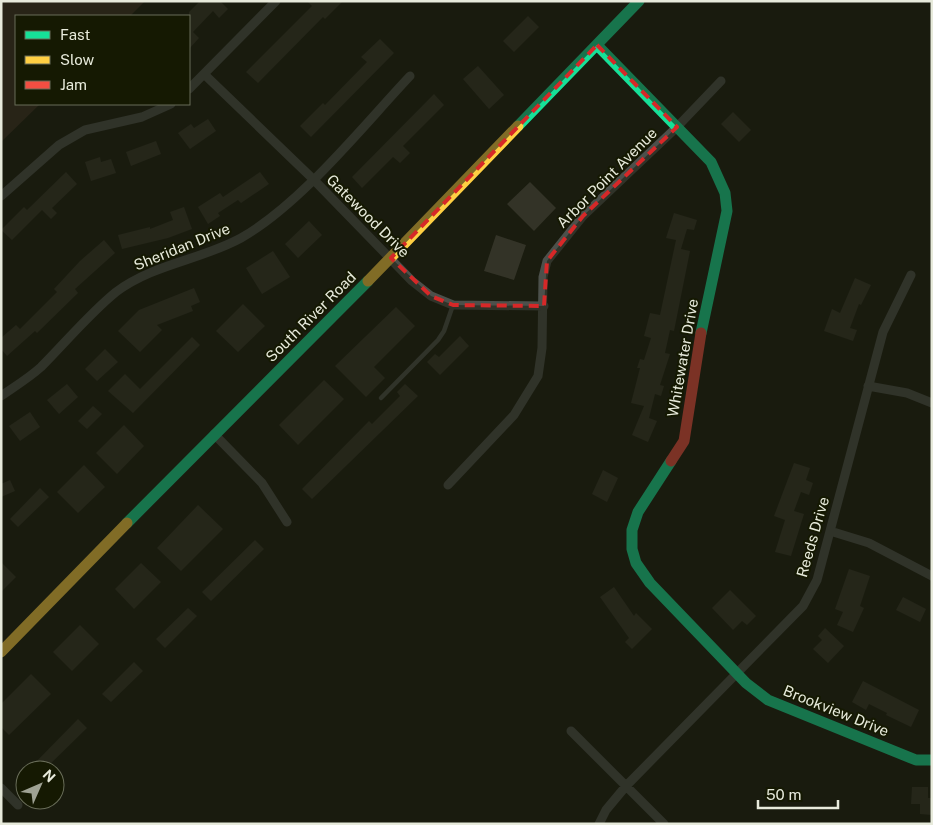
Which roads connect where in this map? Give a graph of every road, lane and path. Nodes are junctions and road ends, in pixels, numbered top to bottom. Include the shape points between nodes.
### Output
1 (276, 1) edge
2 (639, 1) edge
3 (597, 45) junction
4 (204, 74) junction
5 (410, 76) dead end
6 (721, 81) dead end
7 (190, 88) edge
8 (169, 105) edge
9 (677, 127) junction
10 (313, 179) junction
11 (1, 196) edge
12 (391, 258) junction
13 (911, 276) dead end
14 (453, 305) junction
15 (544, 306) junction
16 (868, 386) junction
17 (1, 396) edge
18 (381, 398) dead end
19 (932, 403) edge
20 (214, 434) junction
21 (448, 485) dead end
22 (287, 522) dead end
23 (830, 531) junction
24 (932, 576) edge
25 (1, 652) edge
26 (736, 674) junction
27 (571, 731) dead end
28 (932, 760) edge
29 (626, 786) junction
30 (1, 788) edge
31 (15, 802) edge
32 (599, 824) edge
33 (664, 824) edge

1 - 4 street
2 - 3 street, South River Road
3 - 9 street, Whitewater Drive
3 - 12 street, South River Road
4 - 7 street
4 - 10 street, Gatewood Drive
5 - 10 street, Sheridan Drive
6 - 9 street, Arbor Point Avenue
8 - 11 street via 142,117 85,130 59,144
9 - 15 street, Arbor Point Avenue via 583,216 547,261 543,277
9 - 26 street, Whitewater Drive via 711,162 725,193 727,211 697,354 684,441 638,512 632,530 632,549 636,563 650,582
10 - 12 street, Gatewood Drive
10 - 17 street, Sheridan Drive via 272,217 241,238 212,252 144,275 116,293 39,369
12 - 14 street, Gatewood Drive via 431,296
12 - 20 street, South River Road
13 - 16 street, Reeds Drive via 883,332
14 - 15 street, Gatewood Drive
14 - 18 lane via 438,340
15 - 21 street, Arbor Point Avenue via 538,376 514,415
16 - 19 street via 907,393
16 - 23 street, Reeds Drive
20 - 22 street via 262,483
20 - 25 street, South River Road
23 - 24 street via 869,543
23 - 26 street, Reeds Drive via 816,580 803,606
26 - 28 street, Brookview Drive via 768,700 916,760
26 - 29 street, Reeds Drive
27 - 29 street
29 - 32 street, Reeds Drive
29 - 33 street
30 - 31 street

